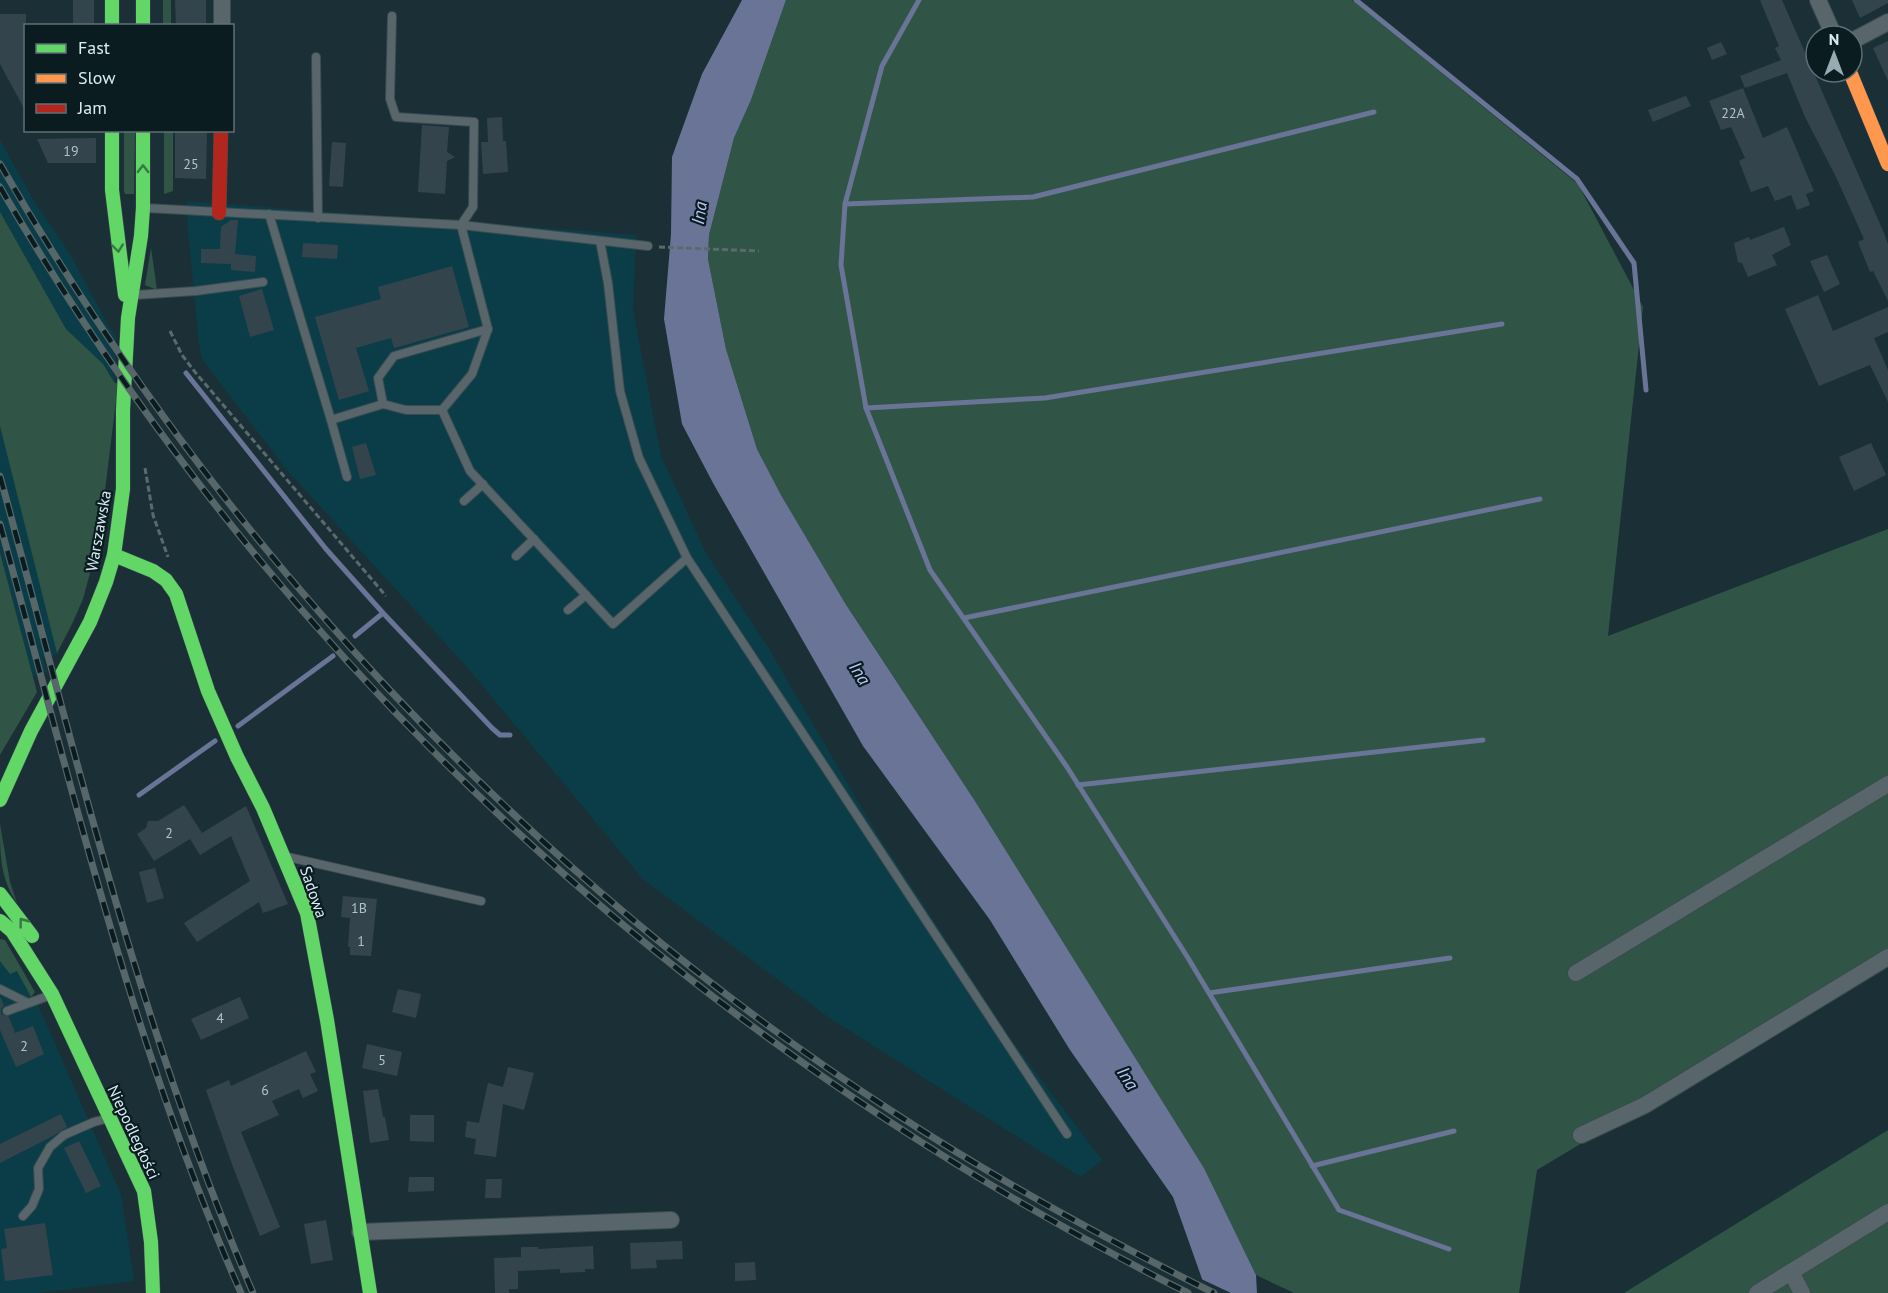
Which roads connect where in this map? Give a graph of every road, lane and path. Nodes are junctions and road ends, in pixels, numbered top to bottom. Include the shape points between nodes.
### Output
1 (112, 0) edge
2 (143, 0) edge
3 (222, 0) edge
4 (1818, 0) edge
5 (392, 16) dead end
6 (1888, 22) edge
7 (112, 24) edge
8 (143, 24) edge
9 (222, 24) edge
10 (1829, 24) edge
11 (1864, 34) edge
12 (316, 57) dead end
13 (1855, 84) edge
14 (112, 132) edge
15 (143, 132) edge
16 (221, 132) edge
17 (1888, 164) edge
18 (112, 190) junction
19 (143, 208) junction
20 (219, 213) junction
21 (269, 214) junction
22 (318, 218) junction
23 (461, 225) junction
24 (600, 241) junction
25 (648, 246) joint
26 (759, 251) dead end
27 (263, 282) dead end
28 (132, 295) junction
29 (128, 318) junction
30 (488, 329) junction
31 (170, 331) dead end
32 (383, 404) junction
33 (442, 410) junction
34 (331, 420) junction
35 (143, 460) dead end
36 (347, 477) dead end
37 (483, 484) junction
38 (464, 501) dead end
39 (534, 539) junction
40 (114, 555) junction
41 (516, 556) dead end
42 (687, 558) junction
43 (171, 567) dead end
44 (585, 595) junction
45 (386, 596) dead end
46 (568, 610) dead end
47 (31, 731) junction
48 (0, 773) edge
49 (1888, 784) edge
50 (0, 800) edge
51 (284, 856) junction
52 (0, 894) edge
53 (481, 901) dead end
54 (0, 921) edge
55 (1888, 957) edge
56 (1576, 973) dead end
57 (0, 990) edge
58 (52, 994) junction
59 (14, 996) junction
60 (2, 1000) dead end
61 (28, 1003) junction
62 (7, 1011) dead end
63 (110, 1118) junction
64 (1067, 1134) dead end
65 (1581, 1135) dead end
66 (1888, 1212) edge
67 (23, 1216) dead end
68 (671, 1220) dead end
69 (360, 1232) junction
70 (1791, 1272) junction
71 (153, 1293) edge
72 (369, 1293) edge
73 (1757, 1293) edge
74 (1802, 1293) edge

1 - 7 street
2 - 8 street
3 - 9 street
4 - 10 street
5 - 23 lane via 390,99 396,117 474,122 473,207
6 - 11 street
12 - 22 lane
13 - 17 street
14 - 18 street, Warszawska
19 -> 15 street, Warszawska
16 - 20 street
18 - 19 street via 120,204
18 -> 29 street, Warszawska
19 - 20 lane
19 - 28 street, Warszawska
20 - 21 lane
21 - 22 lane
21 - 34 lane
22 - 23 lane
23 - 24 lane
23 - 30 lane
24 - 25 lane
24 - 42 lane via 620,391 639,458
25 - 26 path
27 - 28 lane
28 - 29 street, Warszawska
29 - 40 street, Warszawska via 123,489
30 - 32 lane via 394,356 378,378
30 - 33 lane via 472,374
31 - 45 path via 195,372
32 - 33 lane via 406,410
32 - 34 lane
33 - 37 lane via 470,471
34 - 36 lane
35 - 43 path via 153,515
37 - 38 lane
37 - 39 lane
39 - 41 lane
39 - 44 lane
40 - 47 street, Warszawska via 90,622
40 - 51 street, Sadowa via 153,571 177,594 208,691
42 - 44 lane via 613,624
42 - 64 lane
44 - 46 lane
47 - 48 street, Warszawska
47 - 50 street, Warszawska
49 - 56 street
51 - 53 lane
51 - 69 street, Sadowa via 307,914
58 -> 52 street, Niepodległości via 40,950
54 - 58 street, Niepodległości via 12,931
55 - 65 street via 1645,1105
57 - 59 lane
58 - 61 lane
58 - 63 street, Niepodległości
59 - 60 lane
59 - 61 lane
61 - 62 lane
63 - 67 lane via 64,1135 50,1147 38,1168 39,1189
63 - 71 street, Niepodległości via 144,1191
66 - 70 street
68 - 69 street
69 - 72 street, Sadowa
70 - 73 street
70 - 74 street

